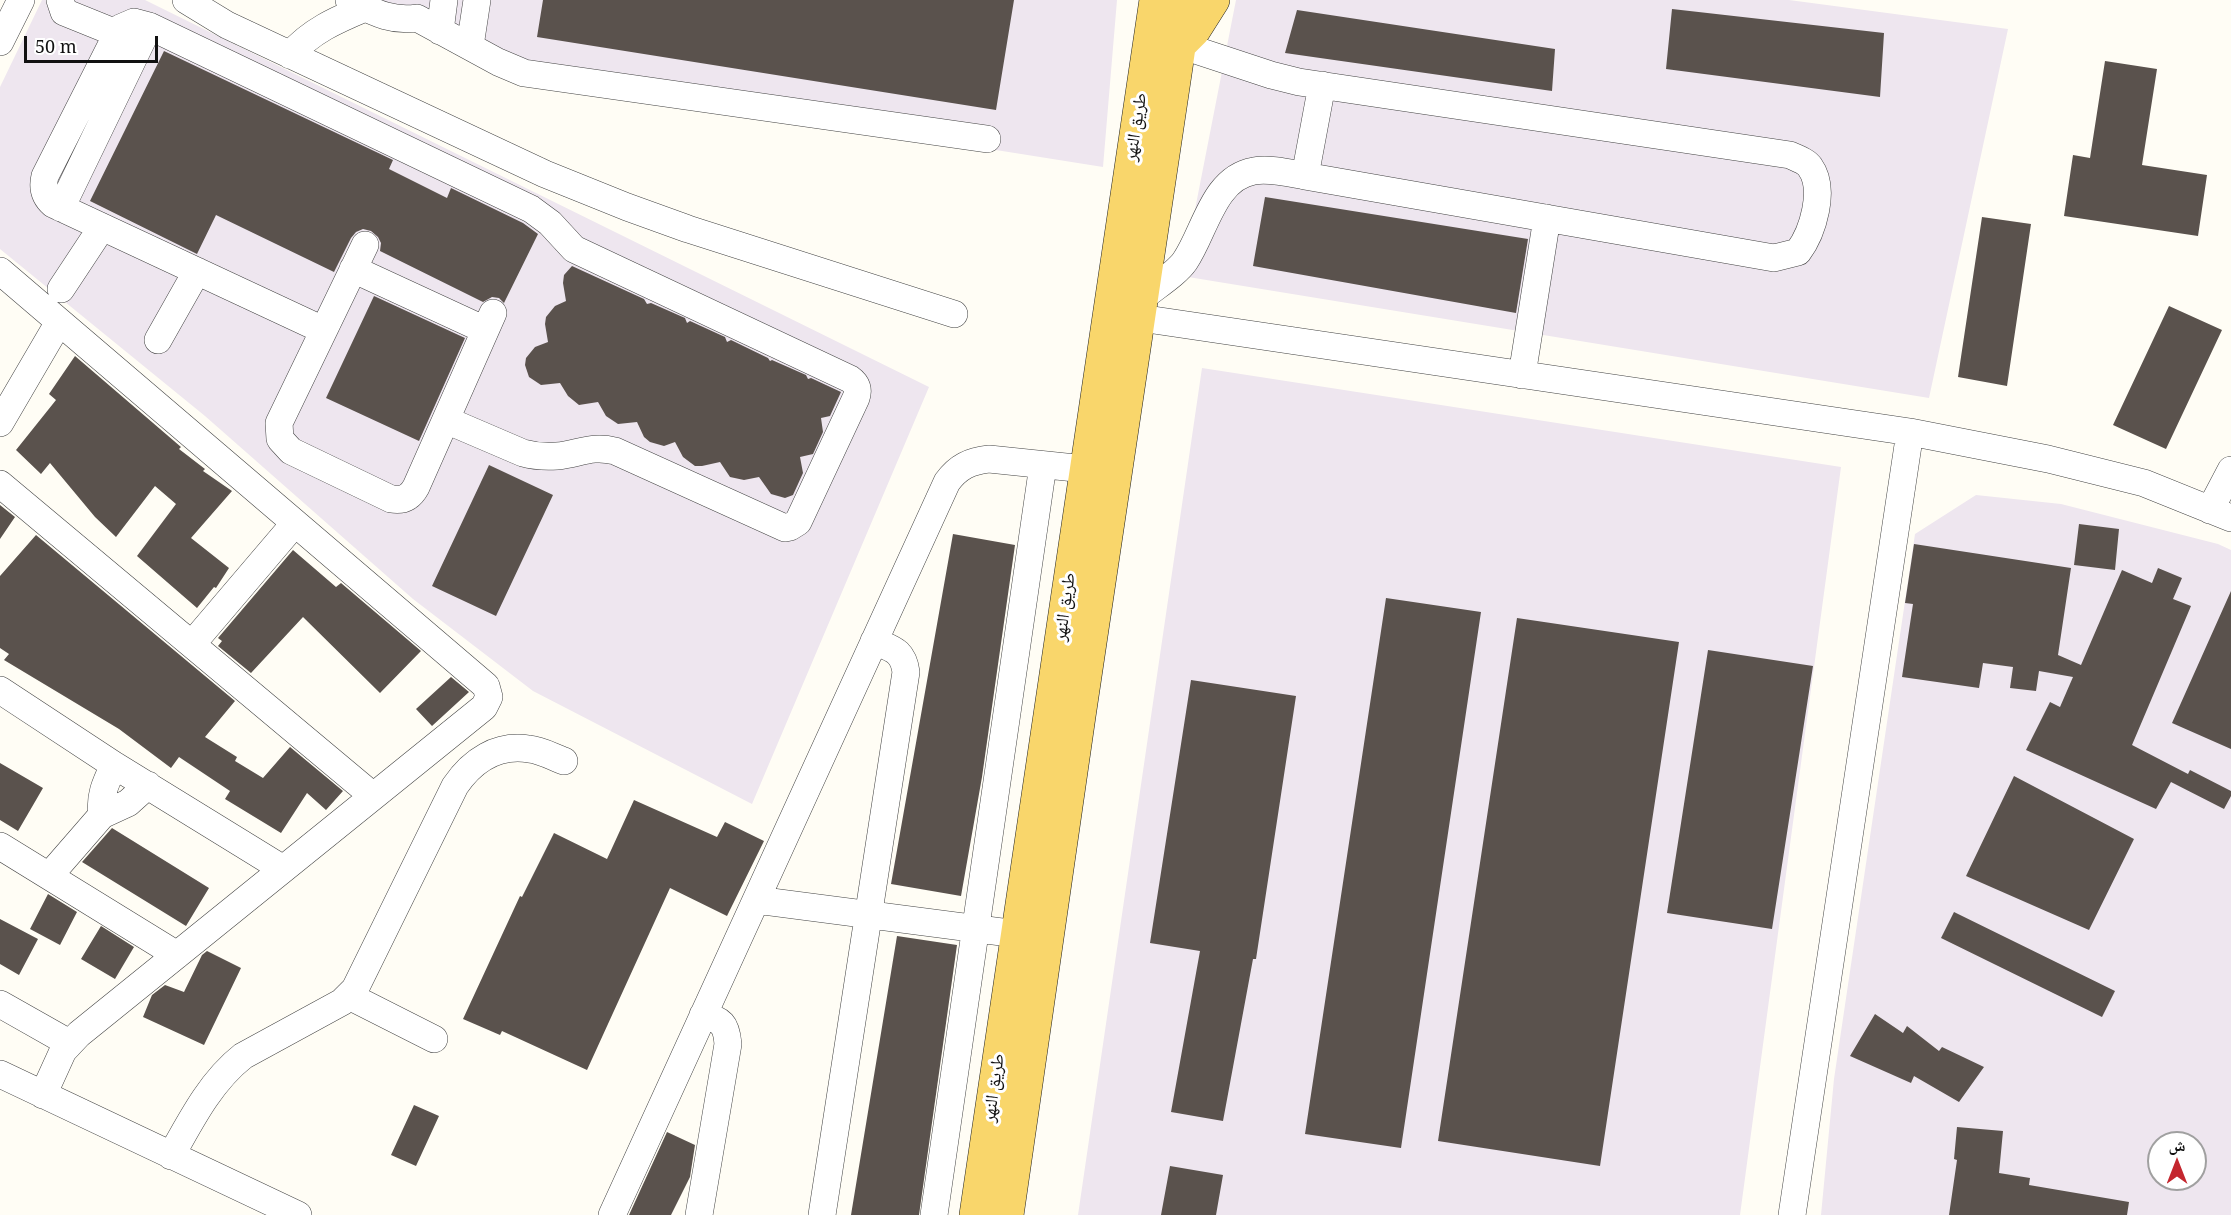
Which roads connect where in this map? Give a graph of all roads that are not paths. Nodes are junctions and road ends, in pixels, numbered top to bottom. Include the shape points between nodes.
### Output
1 (21, 0) edge
2 (60, 0) edge
3 (186, 0) edge
4 (444, 0) edge
5 (477, 0) edge
6 (1156, 0) edge
7 (1186, 0) edge
8 (1213, 0) edge
9 (357, 4) edge
10 (411, 9) edge
11 (149, 26) junction
12 (440, 31) junction
13 (116, 33) junction
14 (0, 42) edge
15 (1180, 45) junction
16 (470, 46) junction
17 (290, 55) junction
18 (1322, 85) junction
19 (987, 139) dead end
20 (1305, 176) junction
21 (61, 208) junction
22 (1547, 218) junction
23 (102, 227) junction
24 (197, 271) junction
25 (0, 272) edge
26 (61, 289) dead end
27 (1142, 307) junction
28 (954, 314) dead end
29 (59, 322) junction
30 (323, 330) junction
31 (158, 340) dead end
32 (1522, 375) junction
33 (446, 420) junction
34 (0, 423) edge
35 (1910, 432) junction
36 (1043, 465) junction
37 (1085, 469) junction
38 (2231, 470) edge
39 (0, 484) edge
40 (2221, 514) edge
41 (295, 523) junction
42 (874, 642) junction
43 (192, 644) junction
44 (0, 690) edge
45 (564, 761) dead end
46 (114, 765) junction
47 (148, 785) junction
48 (373, 796) junction
49 (102, 815) junction
50 (0, 846) edge
51 (283, 869) junction
52 (49, 876) junction
53 (756, 900) junction
54 (869, 914) junction
55 (975, 928) junction
56 (1017, 934) junction
57 (177, 955) junction
58 (349, 996) junction
59 (0, 1004) edge
60 (703, 1015) junction
61 (434, 1039) dead end
62 (69, 1043) junction
63 (0, 1074) edge
64 (43, 1095) junction
65 (171, 1156) junction
66 (298, 1215) edge
67 (612, 1215) edge
68 (699, 1215) edge
69 (822, 1215) edge
70 (933, 1215) edge
71 (976, 1215) edge
72 (1007, 1215) edge
73 (1792, 1215) edge

1 - 14 street
2 - 13 street via 64,12
3 - 17 street via 227,26
4 - 12 street
5 - 16 street
6 - 37 main road, طريق النهر
7 - 15 main road, طريق النهر
8 - 15 main road
9 - 10 street via 395,19
9 - 17 street via 317,30
10 - 12 street
11 - 13 street via 134,22
11 - 21 street
11 - 33 street via 531,209 574,249 850,379 858,390 798,522 790,528 615,452 592,448 559,456 534,456
12 - 16 street
13 - 21 street via 45,176 47,199
15 - 18 street via 1271,75
15 - 27 main road, طريق النهر
16 - 19 street via 524,73
17 - 28 street via 545,174 627,207
18 - 20 street
18 - 22 street via 1790,154 1809,164 1817,179 1814,220 1808,239 1798,252 1785,257
20 - 22 street
20 - 27 street via 1255,170 1239,175 1213,206 1185,262
21 - 23 street
22 - 32 street
23 - 24 street
23 - 26 street
24 - 30 street
24 - 31 street
25 - 29 street
27 - 32 street
27 - 72 main road, طريق النهر via 1078,716
29 - 34 street
29 - 41 street
30 - 33 street via 359,257 489,321
30 - 33 street via 279,423 280,439 291,452 391,499 403,500 413,493
32 - 35 street
35 - 40 street via 2048,459 2144,483
35 - 73 street
36 - 37 street
36 - 42 street via 989,459 965,464 954,472
36 - 55 street
37 - 56 main road, طريق النهر
38 - 40 street
39 - 43 street
41 - 43 street
41 - 48 street via 489,691 484,707
42 - 53 street
42 - 54 street via 898,652 905,661 906,672
43 - 48 street
44 - 46 street
45 - 58 street via 531,749 506,749 482,758 462,776
46 - 47 street
46 - 49 street via 103,789
47 - 49 street via 128,803
47 - 51 street
48 - 51 street
49 - 52 street
50 - 52 street
51 - 57 street
52 - 57 street
53 - 54 street
53 - 60 street
54 - 55 street
54 - 69 street
55 - 56 street
55 - 70 street
56 - 71 main road, طريق النهر
57 - 62 street
58 - 61 street
58 - 65 street via 231,1066 197,1111
59 - 62 street
60 - 67 street
60 - 68 street via 721,1021 728,1044
62 - 64 street
63 - 64 street
64 - 65 street
65 - 66 street

